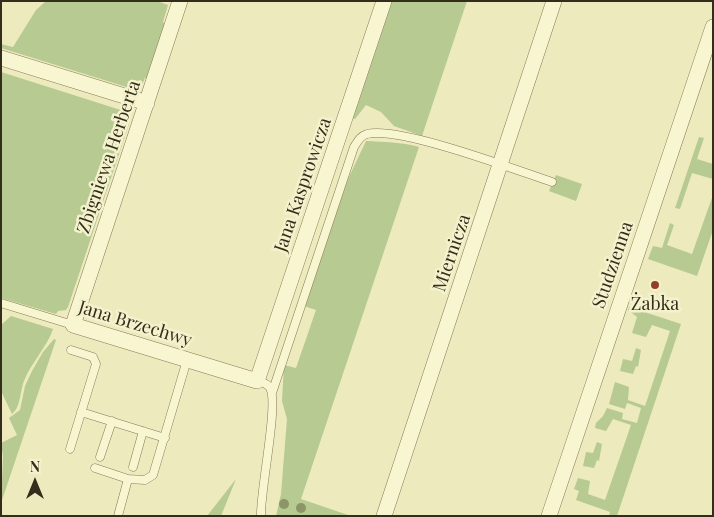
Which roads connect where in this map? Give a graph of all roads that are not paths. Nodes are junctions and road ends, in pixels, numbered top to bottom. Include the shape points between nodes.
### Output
1 (180, 1) edge
2 (384, 1) edge
3 (554, 1) edge
4 (713, 27) edge
5 (1, 58) edge
6 (146, 103) junction
7 (502, 165) junction
8 (552, 182) dead end
9 (1, 303) edge
10 (72, 325) junction
11 (71, 350) dead end
12 (187, 360) junction
13 (257, 381) junction
14 (272, 394) junction
15 (81, 412) junction
16 (112, 422) junction
17 (143, 431) junction
18 (165, 438) junction
19 (70, 448) dead end
20 (100, 457) dead end
21 (133, 467) dead end
22 (95, 468) dead end
23 (128, 479) junction
24 (118, 516) edge
25 (261, 516) edge
26 (384, 516) edge
27 (549, 516) edge

1 - 6 street, Zbigniewa Herberta
2 - 13 street, Jana Kasprowicza
3 - 7 street, Miernicza via 506,144
4 - 27 street, Studzienna
5 - 6 street
6 - 10 street, Zbigniewa Herberta
7 - 8 lane
7 - 14 lane via 421,140 372,133 359,138
7 - 26 street, Miernicza
9 - 10 lane, Jana Brzechwy
10 - 12 street, Jana Brzechwy
11 - 15 lane via 96,361
12 - 13 street, Jana Brzechwy
12 - 18 lane
13 - 14 lane via 267,385
14 - 25 lane
15 - 16 lane
15 - 19 lane
16 - 17 lane
16 - 20 lane
17 - 18 lane
17 - 21 lane
18 - 23 lane via 153,475 145,480
22 - 23 lane
23 - 24 lane

